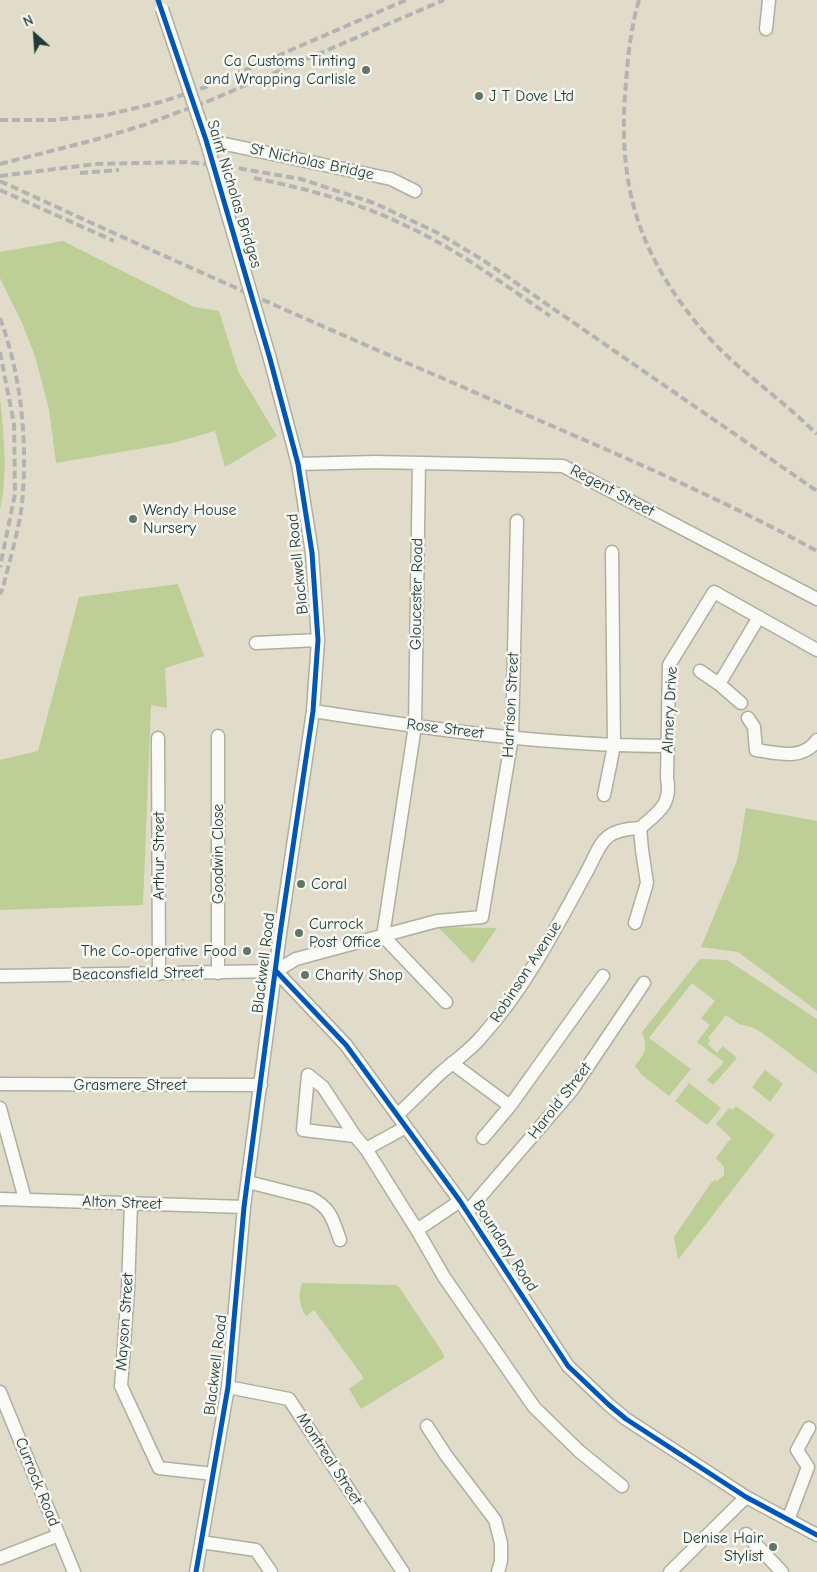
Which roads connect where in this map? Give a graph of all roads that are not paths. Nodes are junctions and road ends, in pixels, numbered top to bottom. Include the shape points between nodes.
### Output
1 (769, 0) edge
2 (160, 5) edge
3 (766, 28) dead end
4 (206, 140) junction
5 (415, 191) dead end
6 (270, 359) joint
7 (420, 463) junction
8 (298, 464) junction
9 (517, 521) dead end
10 (612, 552) dead end
11 (817, 599) edge
12 (759, 617) junction
13 (318, 640) junction
14 (256, 643) dead end
15 (817, 650) edge
16 (700, 671) dead end
17 (719, 684) junction
18 (741, 704) dead end
19 (313, 711) junction
20 (748, 718) dead end
21 (415, 726) junction
22 (218, 736) dead end
23 (512, 737) junction
24 (158, 738) dead end
25 (816, 742) edge
26 (614, 746) junction
27 (668, 746) junction
28 (604, 795) dead end
29 (640, 828) junction
30 (635, 924) dead end
31 (383, 936) junction
32 (218, 972) junction
33 (276, 972) junction
34 (159, 974) junction
35 (0, 976) edge
36 (603, 976) dead end
37 (644, 982) dead end
38 (446, 1002) dead end
39 (452, 1063) junction
40 (0, 1084) edge
41 (261, 1085) junction
42 (510, 1106) junction
43 (0, 1108) edge
44 (397, 1115) junction
45 (406, 1127) junction
46 (355, 1136) junction
47 (483, 1138) dead end
48 (366, 1149) junction
49 (248, 1182) junction
50 (0, 1199) edge
51 (25, 1200) junction
52 (131, 1203) junction
53 (463, 1206) junction
54 (244, 1208) junction
55 (417, 1230) junction
56 (340, 1240) dead end
57 (228, 1387) junction
58 (0, 1392) edge
59 (427, 1426) dead end
60 (809, 1428) dead end
61 (213, 1474) junction
62 (622, 1486) dead end
63 (746, 1497) junction
64 (788, 1520) junction
65 (746, 1534) dead end
66 (59, 1535) junction
67 (817, 1535) edge
68 (201, 1542) junction
69 (0, 1558) edge
70 (74, 1572) edge
71 (196, 1572) edge
72 (271, 1572) edge
73 (402, 1572) edge
74 (498, 1572) edge
75 (670, 1572) edge
76 (782, 1572) edge

1 - 3 street
2 - 4 street, Saint Nicholas Bridges, bridge
4 - 5 street, St Nicholas Bridge via 391,179
4 - 6 street, Saint Nicholas Bridges, bridge
6 - 8 street, Blackwell Road
7 - 8 street, Regent Street
7 - 11 street, Regent Street via 563,466
7 - 21 street, Gloucester Road
8 - 13 street, Blackwell Road via 312,553
9 - 23 street, Harrison Street
10 - 26 street
12 - 15 street, Almery Drive
12 - 17 street
12 - 27 street, Almery Drive via 714,592 669,665
13 - 14 street
13 - 19 street, Blackwell Road
16 - 17 street
17 - 18 street
19 - 21 street, Rose Street
19 - 33 street, Blackwell Road
20 - 25 street via 754,726 756,750 794,755
21 - 23 street, Rose Street
21 - 31 street, Gloucester Road
22 - 32 street, Goodwin Close
23 - 26 street, Rose Street
23 - 31 street, Harrison Street via 482,916 437,921
24 - 34 street, Arthur Street
26 - 27 street, Rose Street
26 - 28 street
27 - 29 street, Almery Drive via 670,792 659,812
29 - 30 street via 647,882
29 - 39 street, Robinson Avenue via 616,832 598,847 550,940 512,998 483,1036
31 - 33 street via 296,959
31 - 38 street
32 - 33 street, Beaconsfield Street
32 - 34 street, Beaconsfield Street
33 - 41 street, Blackwell Road
33 - 44 street, Boundary Road via 346,1045
34 - 35 street, Beaconsfield Street
36 - 42 street
37 - 53 street, Harold Street via 572,1090
39 - 42 street
39 - 44 street, Robinson Avenue
40 - 41 street, Grasmere Street
41 - 49 street, Blackwell Road
42 - 47 street
43 - 51 street
44 - 45 street, Boundary Road
45 - 48 street
45 - 53 street, Boundary Road
46 - 46 street via 302,1130 308,1075 322,1087
46 - 48 street
48 - 55 street
49 - 54 street, Blackwell Road
49 - 56 street via 319,1202 328,1210
50 - 51 street, Alton Street
51 - 52 street, Alton Street
52 - 54 street, Alton Street
52 - 61 street, Mayson Street via 121,1386 159,1468
53 - 55 street, Harold Street
53 - 63 street, Boundary Road via 568,1366 626,1419
54 - 57 street, Blackwell Road
55 - 62 street via 444,1277 534,1407 579,1451
57 - 61 street, Blackwell Road
57 - 73 street, Montreal Street via 289,1398
58 - 66 street, Currock Road
59 - 74 street via 495,1520 501,1543
60 - 64 street via 797,1450 808,1467
61 - 68 street, Blackwell Road
63 - 64 street, Boundary Road
63 - 75 street
64 - 67 street, Boundary Road
65 - 76 street
66 - 69 street
66 - 70 street, Currock Road
68 - 71 street, Blackwell Road
68 - 72 street via 256,1550

